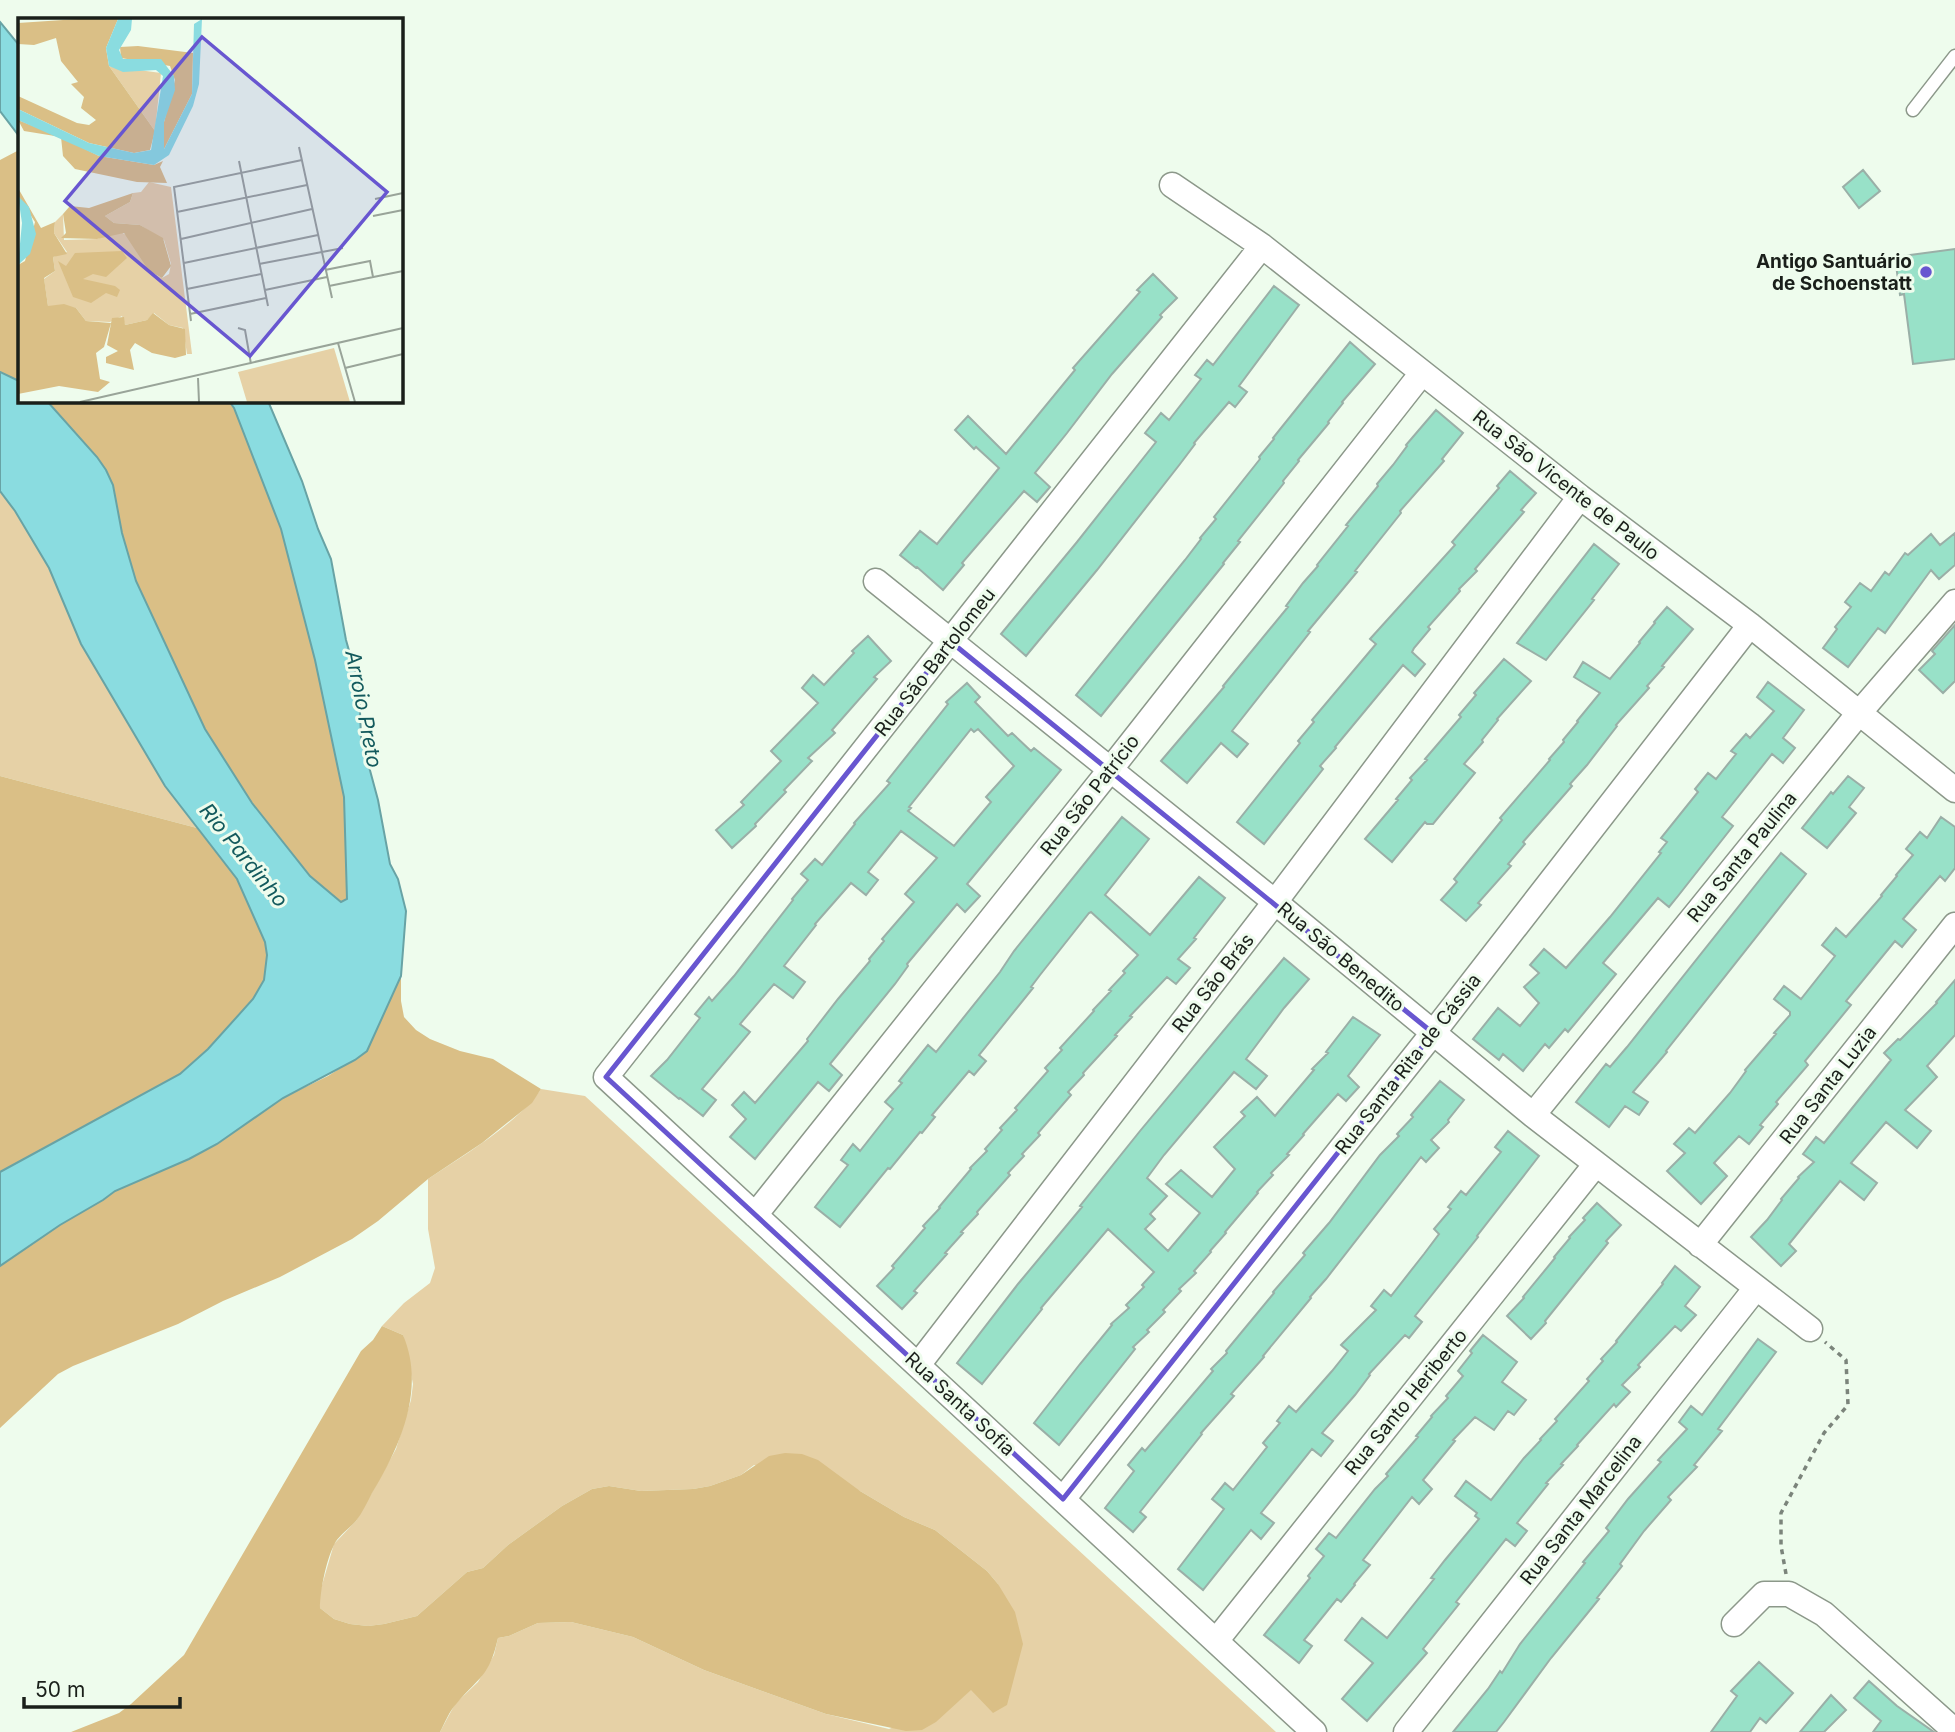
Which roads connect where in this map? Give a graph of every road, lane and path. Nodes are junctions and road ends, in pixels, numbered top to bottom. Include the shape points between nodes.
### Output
1 (1955, 56) edge
2 (1913, 110) dead end
3 (1172, 185) dead end
4 (1262, 246) junction
5 (1422, 373) junction
6 (1580, 497) junction
7 (876, 581) dead end
8 (1955, 602) edge
9 (1750, 625) junction
10 (951, 642) junction
11 (1858, 713) junction
12 (1110, 770) junction
13 (1955, 790) edge
14 (1275, 902) junction
15 (1955, 925) edge
16 (1433, 1033) junction
17 (606, 1077) joint
18 (1534, 1115) junction
19 (1596, 1164) junction
20 (755, 1215) junction
21 (1700, 1245) junction
22 (1756, 1287) junction
23 (1810, 1329) joint
24 (918, 1365) junction
25 (1063, 1499) junction
26 (1789, 1594) junction
27 (1734, 1624) dead end
28 (1216, 1641) junction
29 (1955, 1731) edge
30 (1314, 1732) edge
31 (1406, 1732) edge

1 - 2 lane
3 - 4 street, Rua São Vicente de Paulo
4 - 5 street, Rua São Vicente de Paulo
4 - 10 street, Rua São Bartolomeu
5 - 6 street, Rua São Vicente de Paulo
5 - 12 street, Rua São Patrício
6 - 9 street, Rua São Vicente de Paulo
6 - 14 street, Rua São Brás
7 - 10 street, Rua São Benedito
8 - 11 street, Rua Santa Paulina
9 - 11 street, Rua São Vicente de Paulo
9 - 16 street, Rua Santa Rita de Cássia
10 - 12 street, Rua São Benedito
10 - 17 street, Rua São Bartolomeu
11 - 13 street, Rua São Vicente de Paulo
11 - 18 street, Rua Santa Paulina
12 - 14 street, Rua São Benedito
12 - 20 street, Rua São Patrício
14 - 16 street, Rua São Benedito
14 - 24 street, Rua São Brás
15 - 21 street, Rua Santa Luzia
16 - 18 street, Rua São Benedito
16 - 25 street, Rua Santa Rita de Cássia
17 - 20 street, Rua Santa Sofia
18 - 19 street, Rua São Benedito
19 - 21 street, Rua São Benedito
19 - 28 street, Rua Santo Heriberto
20 - 24 street, Rua Santa Sofia
21 - 22 street, Rua São Benedito
22 - 23 street, Rua São Benedito
22 - 31 street, Rua Santa Marcelina
23 - 26 path via 1846,1360 1848,1405 1824,1433 1782,1513 1781,1546
24 - 25 street, Rua Santa Sofia
25 - 28 street, Rua Santa Sofia
26 - 27 street via 1764,1594
26 - 29 street via 1824,1614
28 - 30 street, Rua Santa Sofia

